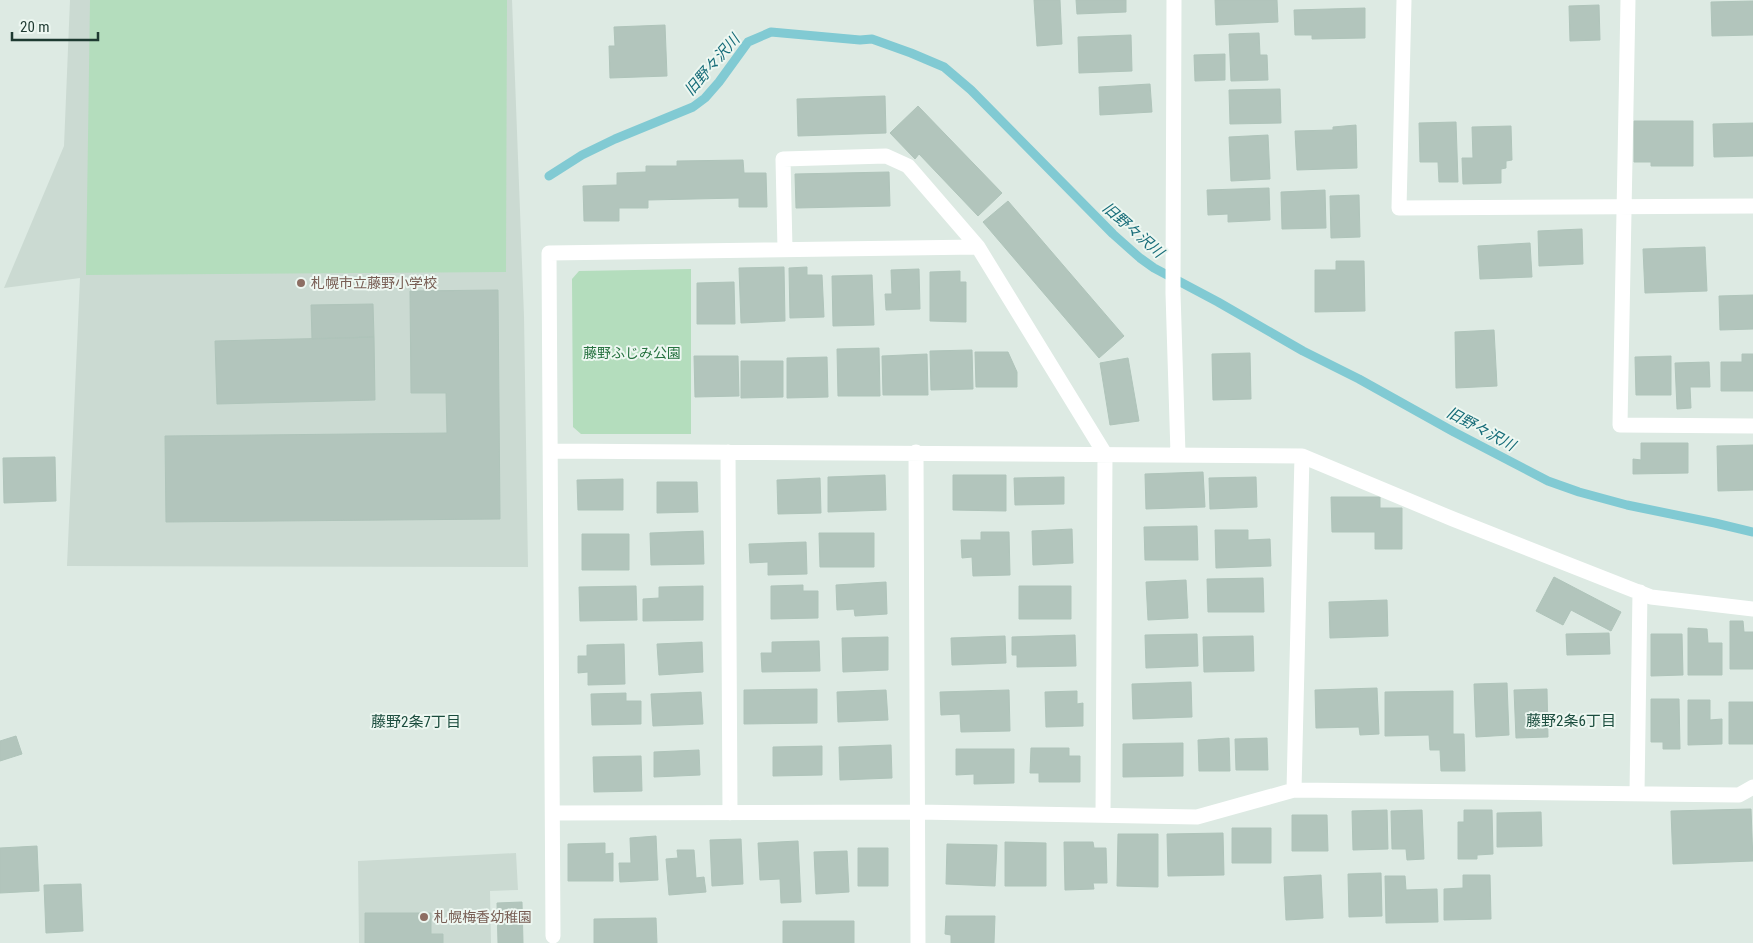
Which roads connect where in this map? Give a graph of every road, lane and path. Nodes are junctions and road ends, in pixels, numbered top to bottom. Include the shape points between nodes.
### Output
1 (1174, 0) edge
2 (1404, 0) edge
3 (1628, 0) edge
4 (1753, 206) edge
5 (1624, 207) junction
6 (978, 248) junction
7 (785, 249) junction
8 (1753, 426) edge
9 (551, 451) junction
10 (728, 452) junction
11 (916, 452) junction
12 (1105, 454) junction
13 (1178, 454) junction
14 (1302, 456) junction
15 (1640, 592) junction
16 (1753, 609) edge
17 (1753, 787) edge
18 (1294, 790) junction
19 (1638, 793) junction
20 (917, 812) junction
21 (553, 813) junction
22 (730, 813) junction
23 (1103, 815) junction
24 (553, 936) dead end
25 (918, 943) edge

1 - 13 street via 1172,293
2 - 5 street via 1399,208
3 - 5 street
4 - 5 street
5 - 8 street via 1620,425
6 - 7 street
6 - 7 street via 908,166 886,156 783,159
6 - 12 street
7 - 9 street via 549,253
9 - 10 street
9 - 21 street
10 - 11 street
10 - 22 street
11 - 12 street
11 - 20 street
12 - 13 street
12 - 23 street
13 - 14 street
14 - 15 street
14 - 18 street
15 - 16 street via 1651,597
15 - 19 street
17 - 19 street via 1740,795
18 - 19 street
18 - 23 street via 1197,816
20 - 22 street
20 - 23 street
20 - 25 street
21 - 22 street
21 - 24 street

